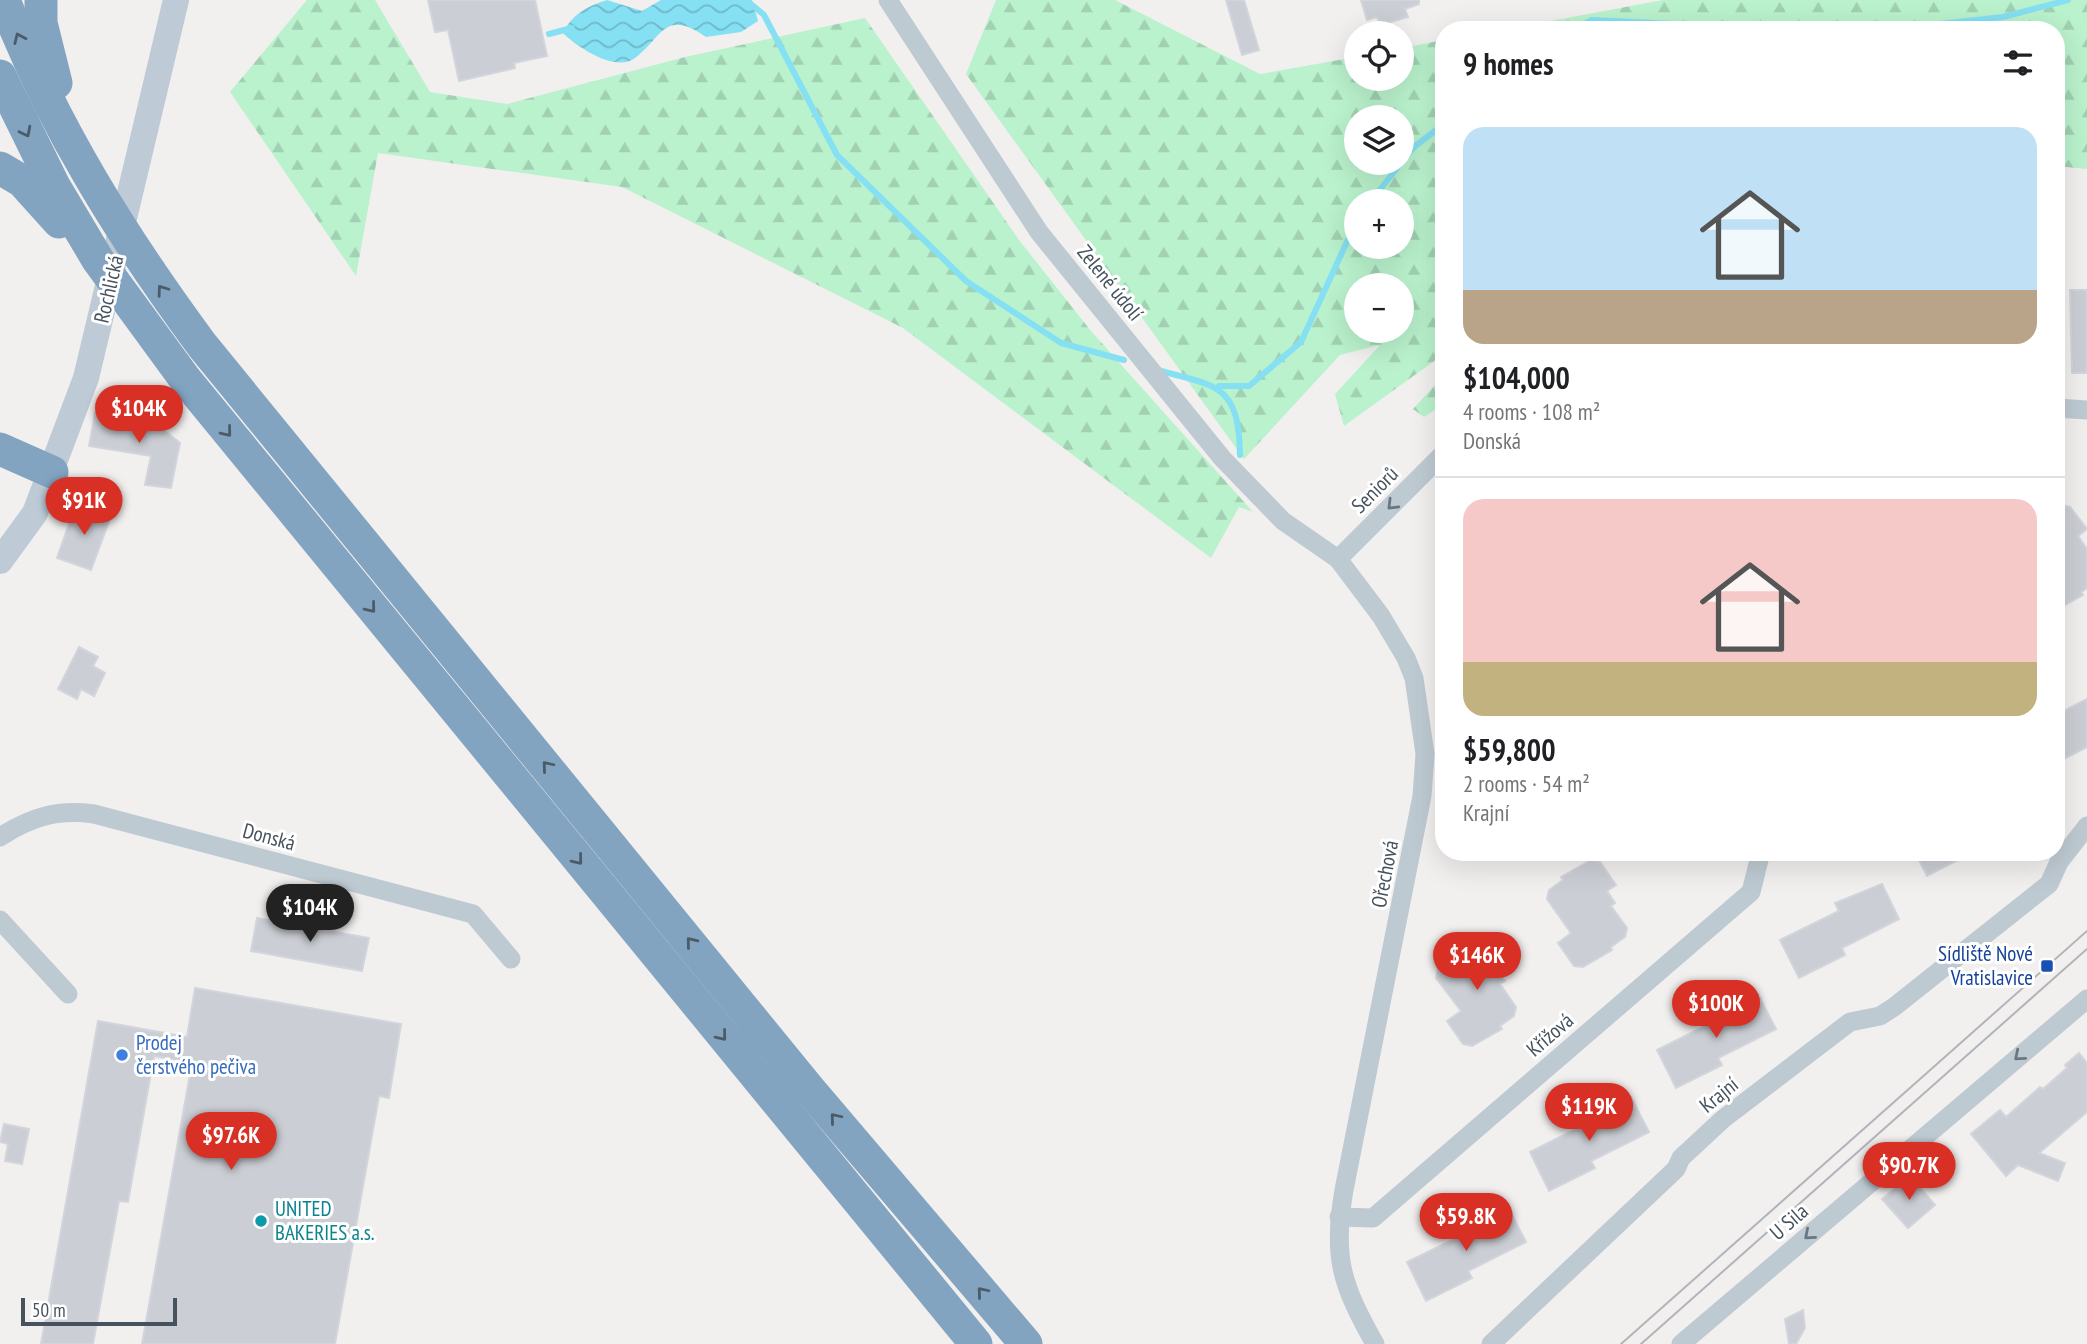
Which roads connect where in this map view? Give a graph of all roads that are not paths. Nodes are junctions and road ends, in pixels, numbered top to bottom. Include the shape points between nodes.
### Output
1 (4, 0) edge
2 (41, 0) edge
3 (176, 0) edge
4 (888, 0) edge
5 (0, 76) edge
6 (70, 143) junction
7 (25, 178) edge
8 (2065, 409) edge
9 (2087, 410) edge
10 (0, 449) edge
11 (1435, 462) edge
12 (52, 472) junction
13 (1338, 559) junction
14 (0, 561) edge
15 (2087, 826) edge
16 (0, 837) edge
17 (2065, 854) edge
18 (1759, 861) edge
19 (2060, 861) edge
20 (0, 920) edge
21 (511, 959) dead end
22 (68, 994) dead end
23 (2087, 999) edge
24 (1339, 1217) junction
25 (976, 1344) edge
26 (1026, 1344) edge
27 (1375, 1344) edge
28 (1491, 1344) edge
29 (1681, 1344) edge

6 -> 1 highway
2 - 6 highway via 41,23
3 - 12 street, Rochlická via 86,378
4 - 13 street, Zelené údolí via 1039,232 1222,458 1283,521
5 -> 7 highway
26 -> 6 highway via 809,1088 202,345 115,220
7 -> 25 highway via 98,260 185,379
8 - 9 street
10 - 12 highway
11 -> 13 street, Seniorů
12 - 14 street, Rochlická via 35,513
13 - 24 street, Ořechová via 1406,658 1414,678 1425,754 1411,861
15 - 17 street, Krajní
16 - 21 street, Donská via 49,813 94,814 473,914
18 - 24 street, Křížová via 1751,892 1373,1218
19 - 28 street, Krajní via 2049,884 1894,1007 1880,1016 1850,1022 1723,1119
20 - 22 street
23 -> 29 street, U Sila
24 - 27 street via 1341,1270

